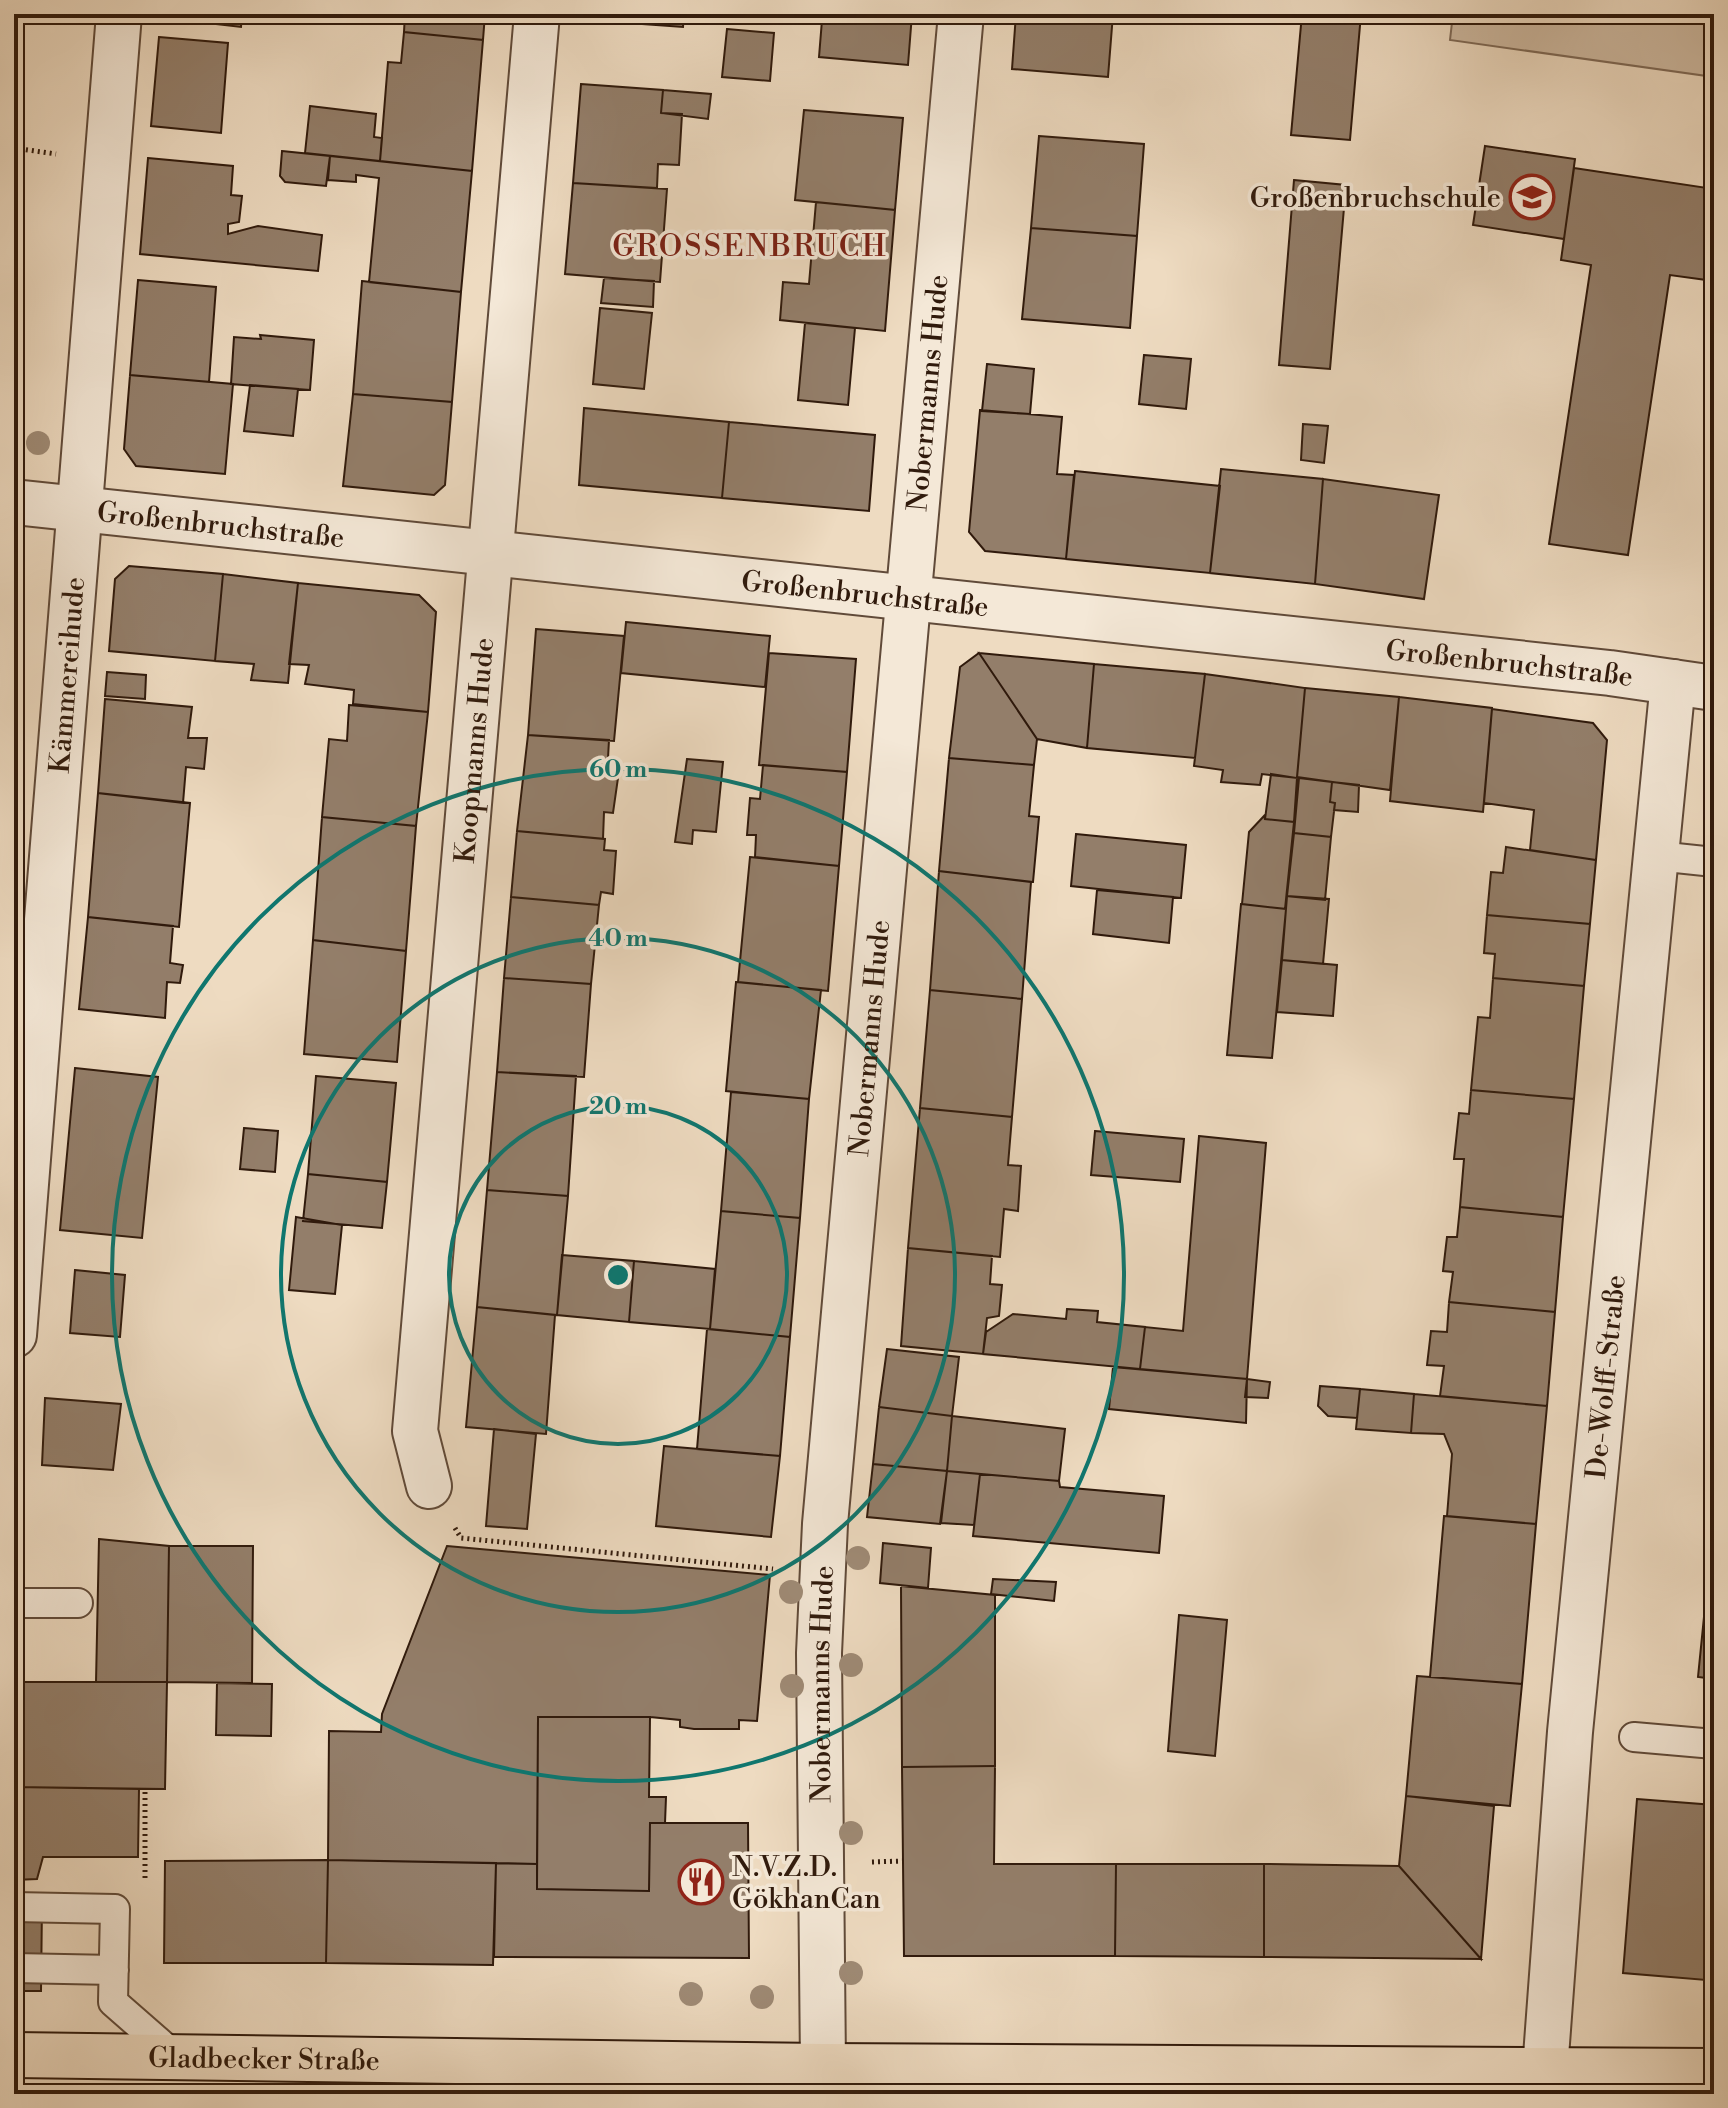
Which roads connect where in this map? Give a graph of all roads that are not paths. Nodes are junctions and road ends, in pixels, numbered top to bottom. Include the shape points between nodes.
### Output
1 (119, 14) edge
2 (537, 14) edge
3 (961, 14) edge
4 (14, 502) edge
5 (82, 508) junction
6 (490, 550) junction
7 (906, 598) junction
8 (1694, 685) edge
9 (1657, 856) junction
10 (1714, 862) edge
11 (14, 1335) edge
12 (429, 1486) road end
13 (14, 1603) edge
14 (78, 1603) dead end
15 (1634, 1737) dead end
16 (1714, 1744) edge
17 (14, 1907) edge
18 (14, 1968) edge
19 (114, 1970) junction
20 (14, 2055) edge
21 (177, 2058) junction
22 (823, 2066) junction
23 (1545, 2070) junction
24 (1714, 2071) edge

1 - 5 street, Kämmereihude
2 - 6 street, Koopmanns Hude
3 - 7 street, Nobermanns Hude
4 - 5 street, Großenbruchstraße
5 - 6 street, Großenbruchstraße
5 - 11 street, Kämmereihude
6 - 7 street, Großenbruchstraße
6 - 12 street, Koopmanns Hude via 415,1431
7 - 8 street, Großenbruchstraße
7 - 22 street, Nobermanns Hude via 825,1524 819,1653
8 - 9 street, De-Wolff-Straße
9 - 10 lane
9 - 23 street, De-Wolff-Straße via 1572,1716
13 - 14 lane
15 - 16 lane
17 - 19 lane via 115,1909
18 - 19 lane
19 - 21 lane via 113,2002
20 - 21 main road, Gladbecker Straße
21 - 22 main road, Gladbecker Straße
22 - 23 main road, Gladbecker Straße
23 - 24 main road, Gladbecker Straße

